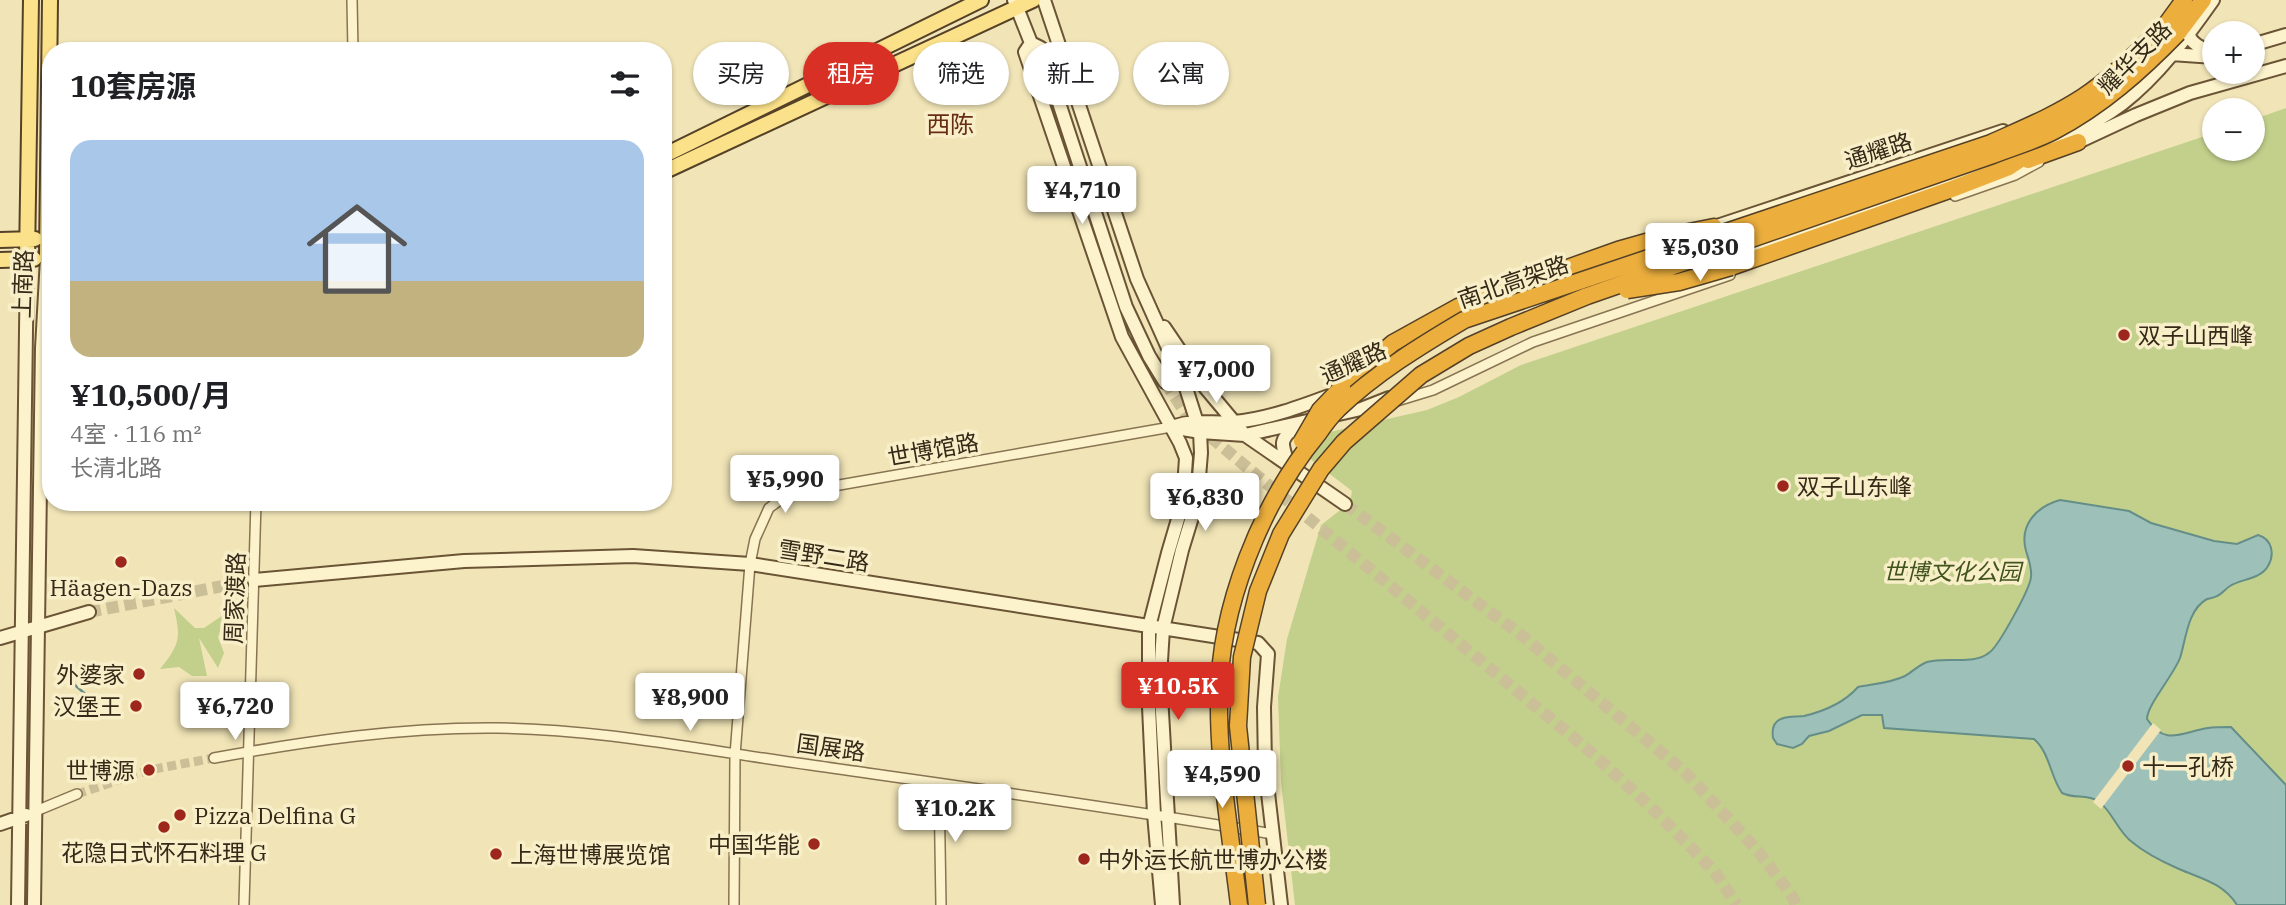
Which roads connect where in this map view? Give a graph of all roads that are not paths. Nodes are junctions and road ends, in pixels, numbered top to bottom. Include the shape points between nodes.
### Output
1 (31, 0) edge
2 (50, 0) edge
3 (352, 0) edge
4 (981, 0) edge
5 (1033, 0) edge
6 (1044, 0) edge
7 (2178, 0) edge
8 (2184, 0) edge
9 (2203, 0) edge
10 (2213, 0) edge
11 (1016, 4) edge
12 (2188, 33) junction
13 (2286, 35) edge
14 (2147, 37) joint
15 (2265, 41) edge
16 (50, 42) edge
17 (353, 42) edge
18 (1031, 42) edge
19 (2202, 47) edge
20 (2171, 54) junction
21 (2202, 56) edge
22 (2286, 66) edge
23 (1043, 105) edge
24 (1060, 105) edge
25 (2078, 142) junction
26 (2037, 148) junction
27 (672, 152) edge
28 (2009, 167) junction
29 (672, 168) edge
30 (1714, 227) junction
31 (42, 238) edge
32 (0, 240) edge
33 (26, 240) junction
34 (42, 258) edge
35 (27, 259) junction
36 (0, 260) edge
37 (1587, 296) junction
38 (1152, 309) junction
39 (42, 348) edge
40 (1165, 382) tunnel mouth
41 (1361, 409) junction
42 (1234, 422) junction
43 (1300, 424) junction
44 (1198, 426) junction
45 (1171, 427) junction
46 (1245, 435) junction
47 (1288, 464) junction
48 (1283, 483) junction
49 (1345, 505) tunnel mouth
50 (256, 511) edge
51 (750, 564) junction
52 (254, 580) junction
53 (89, 612) tunnel mouth
54 (40, 625) junction
55 (1149, 627) junction
56 (1163, 629) junction
57 (22, 631) junction
58 (0, 638) edge
59 (249, 752) junction
60 (734, 755) junction
61 (214, 758) tunnel mouth
62 (939, 784) junction
63 (77, 794) tunnel mouth
64 (36, 811) junction
65 (1160, 815) junction
66 (20, 817) junction
67 (0, 824) edge
68 (1273, 834) junction
69 (18, 905) edge
70 (34, 905) edge
71 (244, 905) edge
72 (734, 905) edge
73 (942, 905) edge
74 (1162, 905) edge
75 (1173, 905) edge
76 (1239, 905) edge
77 (1257, 905) edge
78 (1281, 905) edge

1 - 33 main road, 上南路
2 - 16 main road, 上南路
3 - 17 street
4 - 27 main road
5 - 11 main road
6 - 38 street via 1137,279
7 - 14 street, 耀华支路
8 - 48 highway, 南北高架路, bridge via 2165,26 2083,97 1991,143 1464,320 1407,353 1337,410
9 - 37 highway, 南北高架路, bridge via 2178,33 2123,86 2053,131
10 - 12 street, 耀华支路
11 - 18 street
11 - 29 main road
12 - 19 street via 2190,40
12 - 20 street, 耀华支路
13 - 15 street
14 - 30 street, 通耀路 via 2082,90 2012,128
20 - 21 street
20 - 26 street, 耀华支路 via 2121,104 2079,131
22 - 25 street via 2190,93
23 - 45 street via 1122,337
24 - 40 street via 1126,307
25 - 28 highway
25 - 41 street via 2015,175 1533,342 1433,390
26 - 28 highway
26 - 41 street, 通耀路 via 1541,319
28 - 37 highway, bridge via 1731,267 1679,282
30 - 42 street, 通耀路 via 1534,289 1352,387 1307,404
30 - 48 highway, bridge via 1618,250 1495,292 1393,344 1320,411
31 - 33 main road
32 - 33 main road
33 - 35 main road, 上南路
34 - 35 main road
35 - 36 main road
35 - 57 street, 上南路
37 - 77 highway, 南北高架路, bridge via 1469,346 1421,374 1329,460 1281,534 1258,591 1242,657 1238,726
38 - 42 street
38 - 44 street
39 - 54 street, 上南路
41 - 43 street, 通耀路
42 - 44 street, 通耀路
42 - 46 street
43 - 46 street, 通耀路
43 - 47 street via 1286,434 1282,446
44 - 45 street, 通耀路
44 - 46 street, 通耀路
44 - 56 street via 1197,501
45 - 51 street, 世博馆路 via 788,494 769,508
45 - 55 street via 1186,457 1184,502
46 - 47 street
47 - 49 street
48 - 76 highway, 南北高架路, bridge via 1244,566 1224,642 1219,734
50 - 52 street, 周家渡路
51 - 52 street, 雪野二路 via 633,556 490,560
51 - 55 street, 雪野二路
51 - 60 street, 世博馆路
52 - 59 street, 周家渡路
53 - 54 street
54 - 57 street
54 - 64 street, 上南路
55 - 56 street, 雪野二路
55 - 65 street via 1147,677
56 - 65 street
56 - 68 street, 雪野二路 via 1258,643 1268,654 1264,737
57 - 58 street
57 - 66 street, 上南路
59 - 60 street, 国展路 via 377,734 495,728 611,737
59 - 61 street, 国展路
59 - 71 street, 周家渡路
60 - 62 street, 国展路
60 - 72 street, 世博馆路
62 - 65 street, 国展路
62 - 73 street
63 - 64 street
64 - 66 street
64 - 70 street, 上南路
65 - 68 street, 国展路
65 - 74 street
65 - 75 street
66 - 67 street
66 - 69 street, 上南路
68 - 78 street

